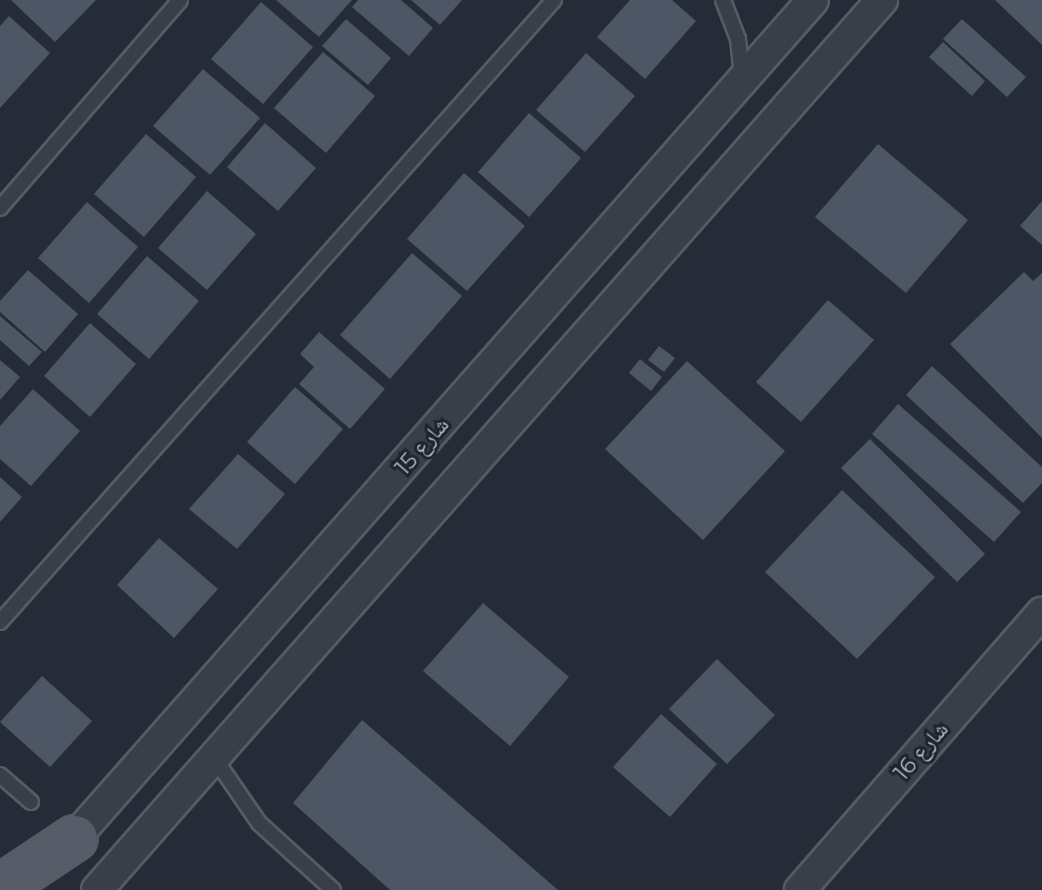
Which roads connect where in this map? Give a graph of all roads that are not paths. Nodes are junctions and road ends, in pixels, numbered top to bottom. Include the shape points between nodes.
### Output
1 (180, 0) edge
2 (554, 0) edge
3 (723, 0) edge
4 (813, 0) edge
5 (882, 0) edge
6 (737, 89) junction
7 (0, 208) edge
8 (1042, 613) edge
9 (0, 622) edge
10 (213, 755) junction
11 (0, 775) edge
12 (31, 802) dead end
13 (75, 838) junction
14 (0, 888) edge
15 (27, 890) edge
16 (97, 890) edge
17 (333, 890) edge
18 (800, 890) edge

1 - 7 lane
2 - 9 lane
3 - 6 lane via 744,70
4 - 6 street, شارع 15
5 - 10 street
6 - 13 street, شارع 15
8 - 18 street, شارع 16
10 - 16 street
10 - 17 lane via 259,823
11 - 12 lane
13 - 14 main road
13 - 15 street, شارع 15

